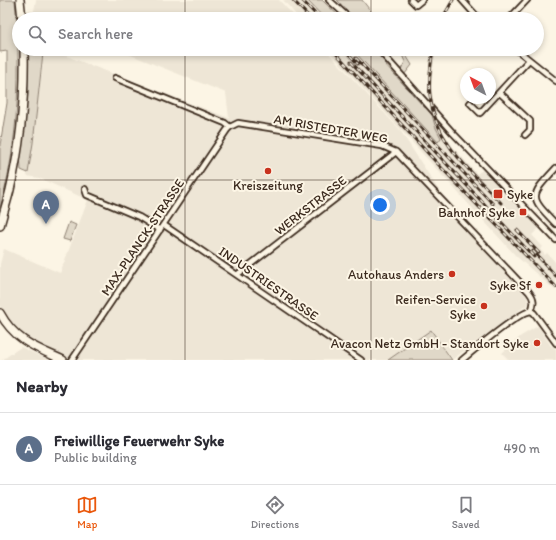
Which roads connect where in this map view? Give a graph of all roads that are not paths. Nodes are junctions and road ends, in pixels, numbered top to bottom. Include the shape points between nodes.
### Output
1 (20, 0) edge
2 (329, 0) edge
3 (411, 0) edge
4 (422, 0) edge
5 (462, 0) edge
6 (527, 0) edge
7 (21, 12) edge
8 (342, 12) edge
9 (473, 12) edge
10 (516, 12) edge
11 (24, 56) edge
12 (384, 56) edge
13 (524, 56) edge
14 (529, 60) junction
15 (115, 78) dead end
16 (556, 81) edge
17 (130, 85) junction
18 (126, 89) dead end
19 (500, 93) junction
20 (496, 97) edge
21 (471, 104) edge
22 (489, 104) edge
23 (230, 126) junction
24 (525, 135) dead end
25 (396, 152) junction
26 (556, 168) edge
27 (85, 189) dead end
28 (556, 224) edge
29 (164, 225) junction
30 (0, 226) edge
31 (160, 230) junction
32 (556, 240) edge
33 (238, 274) junction
34 (531, 311) junction
35 (0, 313) edge
36 (556, 343) edge
37 (63, 360) edge
38 (72, 360) edge
39 (361, 360) edge
40 (462, 360) edge

1 - 7 main road
2 - 8 street
3 - 4 street via 416,5
5 - 9 street
6 - 10 street
11 - 30 main road via 24,97 17,155
12 - 32 street
13 - 14 street
14 - 16 street
14 - 19 street
15 - 17 street, AM RISTEDTER WEG
17 - 18 street
17 - 23 street, AM RISTEDTER WEG
19 - 20 street
19 - 24 street via 530,121 530,130
21 - 22 street via 480,113
23 - 25 street, AM RISTEDTER WEG via 238,123 382,146
23 - 29 street, MAX-PLANCK-STRASSE
25 - 33 street, WERKSTRASSE
25 - 34 street, AM RISTEDTER WEG via 533,297 534,305
26 - 28 street via 536,191 540,206
27 - 31 street via 87,195 139,217
29 - 31 street, MAX-PLANCK-STRASSE
29 - 33 street, INDUSTRIESTRASSE
31 - 38 street, MAX-PLANCK-STRASSE
33 - 39 street, INDUSTRIESTRASSE
34 - 36 street
34 - 40 street via 510,322
35 - 37 main road via 8,326 24,341

